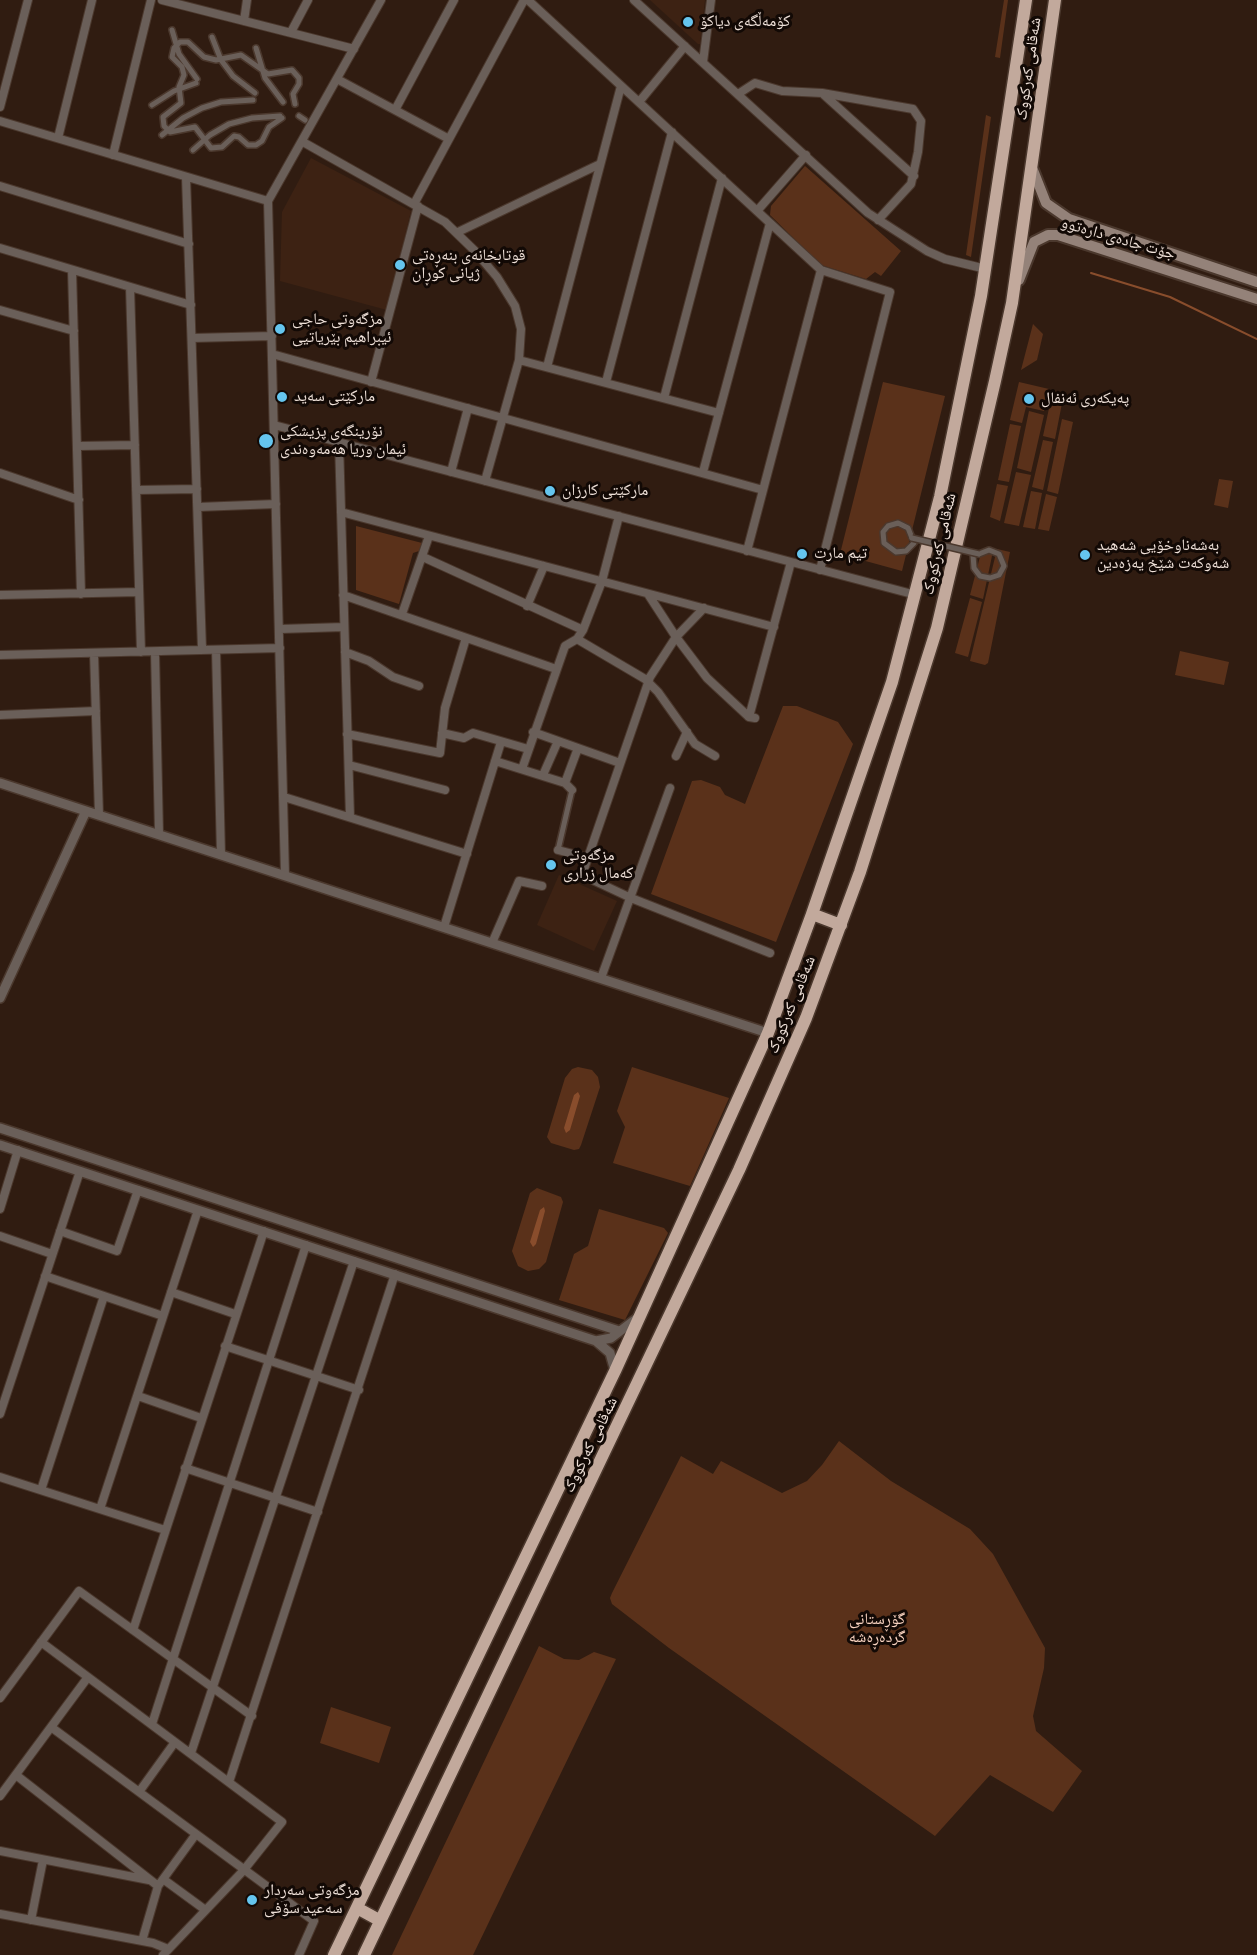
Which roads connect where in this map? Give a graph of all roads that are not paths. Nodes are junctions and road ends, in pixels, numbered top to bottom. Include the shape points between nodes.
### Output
1 (28, 0) edge
2 (92, 0) edge
3 (151, 0) edge
4 (162, 0) edge
5 (247, 0) edge
6 (308, 0) edge
7 (381, 0) edge
8 (454, 0) edge
9 (526, 0) edge
10 (634, 0) edge
11 (711, 0) edge
12 (1026, 0) edge
13 (1055, 0) edge
14 (244, 21) junction
15 (172, 30) dead end
16 (291, 32) junction
17 (212, 37) dead end
18 (176, 45) junction
19 (685, 46) junction
20 (256, 48) dead end
21 (354, 50) junction
22 (221, 60) junction
23 (704, 62) junction
24 (263, 73) junction
25 (337, 79) junction
26 (621, 86) junction
27 (179, 89) junction
28 (255, 93) dead end
29 (822, 93) junction
30 (738, 94) junction
31 (253, 100) dead end
32 (283, 102) dead end
33 (639, 102) junction
34 (295, 104) dead end
35 (152, 105) dead end
36 (0, 107) edge
37 (395, 110) junction
38 (298, 116) dead end
39 (305, 120) dead end
40 (0, 121) edge
41 (167, 130) junction
42 (672, 132) junction
43 (162, 135) dead end
44 (58, 138) junction
45 (449, 139) junction
46 (203, 141) junction
47 (303, 142) junction
48 (193, 150) dead end
49 (113, 155) junction
50 (806, 155) junction
51 (600, 164) junction
52 (1033, 170) junction
53 (914, 176) junction
54 (186, 177) junction
55 (722, 178) junction
56 (0, 186) edge
57 (268, 201) junction
58 (416, 205) junction
59 (757, 211) junction
60 (878, 220) junction
61 (770, 223) junction
62 (458, 232) junction
63 (189, 244) junction
64 (1145, 245) junction
65 (0, 248) edge
66 (1140, 260) junction
67 (986, 269) junction
68 (72, 270) junction
69 (821, 270) junction
70 (1257, 282) edge
71 (130, 287) junction
72 (1257, 299) edge
73 (1012, 303) junction
74 (191, 305) junction
75 (0, 310) edge
76 (74, 331) junction
77 (272, 336) junction
78 (192, 338) junction
79 (272, 354) junction
80 (519, 360) junction
81 (547, 367) junction
82 (370, 382) junction
83 (606, 382) junction
84 (664, 398) junction
85 (468, 408) junction
86 (719, 413) junction
87 (502, 417) junction
88 (274, 425) junction
89 (339, 442) junction
90 (135, 445) junction
91 (78, 446) junction
92 (0, 472) edge
93 (451, 472) junction
94 (703, 472) junction
95 (485, 480) junction
96 (197, 489) junction
97 (136, 490) junction
98 (763, 490) junction
99 (79, 500) junction
100 (276, 504) junction
101 (198, 507) junction
102 (341, 512) junction
103 (619, 516) junction
104 (429, 536) junction
105 (914, 543) dead end
106 (747, 550) junction
107 (974, 555) dead end
108 (423, 556) junction
109 (791, 562) junction
110 (544, 566) junction
111 (820, 570) junction
112 (602, 581) junction
113 (139, 592) junction
114 (81, 594) junction
115 (344, 594) junction
116 (648, 594) junction
117 (0, 595) edge
118 (916, 596) junction
119 (527, 606) junction
120 (704, 608) junction
121 (402, 614) junction
122 (344, 627) junction
123 (774, 627) junction
124 (280, 629) junction
125 (583, 630) junction
126 (676, 637) junction
127 (465, 638) junction
128 (577, 639) junction
129 (280, 648) junction
130 (202, 649) junction
131 (216, 650) junction
132 (141, 652) junction
133 (154, 652) junction
134 (345, 652) junction
135 (94, 653) junction
136 (0, 655) edge
137 (556, 669) junction
138 (648, 682) junction
139 (419, 686) dead end
140 (96, 711) junction
141 (0, 715) edge
142 (533, 732) junction
143 (687, 732) junction
144 (442, 733) junction
145 (347, 734) junction
146 (558, 741) junction
147 (501, 742) junction
148 (578, 748) junction
149 (528, 749) junction
150 (676, 756) dead end
151 (715, 756) dead end
152 (495, 761) junction
153 (620, 762) junction
154 (349, 765) junction
155 (522, 769) junction
156 (543, 775) junction
157 (0, 783) edge
158 (565, 783) junction
159 (669, 788) dead end
160 (445, 790) dead end
161 (572, 790) joint
162 (284, 797) junction
163 (86, 810) junction
164 (99, 815) junction
165 (350, 817) junction
166 (159, 834) junction
167 (558, 850) joint
168 (466, 854) junction
169 (221, 855) junction
170 (588, 858) junction
171 (285, 876) junction
172 (542, 886) dead end
173 (631, 898) junction
174 (812, 914) junction
175 (841, 925) junction
176 (444, 927) junction
177 (492, 943) junction
178 (770, 953) dead end
179 (601, 978) junction
180 (0, 998) edge
181 (768, 1033) junction
182 (0, 1128) edge
183 (0, 1145) edge
184 (18, 1150) junction
185 (129, 1170) junction
186 (80, 1171) junction
187 (124, 1185) junction
188 (138, 1190) junction
189 (0, 1209) edge
190 (198, 1209) junction
191 (60, 1231) junction
192 (264, 1231) junction
193 (0, 1236) edge
194 (331, 1236) junction
195 (306, 1245) junction
196 (326, 1252) junction
197 (52, 1254) junction
198 (354, 1261) junction
199 (395, 1274) junction
200 (45, 1276) junction
201 (171, 1292) junction
202 (104, 1296) junction
203 (235, 1314) junction
204 (163, 1316) junction
205 (640, 1316) junction
206 (619, 1331) junction
207 (596, 1341) junction
208 (225, 1346) junction
209 (269, 1360) junction
210 (615, 1371) junction
211 (316, 1376) junction
212 (358, 1390) junction
213 (138, 1396) junction
214 (0, 1414) edge
215 (201, 1418) junction
216 (185, 1468) junction
217 (0, 1477) edge
218 (230, 1483) junction
219 (40, 1490) junction
220 (276, 1498) junction
221 (100, 1509) junction
222 (318, 1512) junction
223 (165, 1530) junction
224 (133, 1630) junction
225 (41, 1642) junction
226 (172, 1660) junction
227 (88, 1677) junction
228 (213, 1690) junction
229 (0, 1698) edge
230 (252, 1716) junction
231 (152, 1724) junction
232 (51, 1727) junction
233 (175, 1742) junction
234 (191, 1753) junction
235 (16, 1775) junction
236 (229, 1782) junction
237 (1, 1792) edge
238 (139, 1792) junction
239 (196, 1834) junction
240 (0, 1851) edge
241 (43, 1860) junction
242 (243, 1871) junction
243 (158, 1882) junction
244 (357, 1908) junction
245 (204, 1909) junction
246 (0, 1914) edge
247 (31, 1920) junction
248 (379, 1920) junction
249 (142, 1941) junction
250 (165, 1952) edge
251 (299, 1955) edge
252 (334, 1955) edge
253 (364, 1955) edge

1 - 36 street
2 - 44 street
3 - 49 street
4 - 14 street
5 - 14 street
6 - 16 street
7 - 21 street
8 - 37 street
9 - 26 street
9 - 45 street
10 - 19 street
11 - 23 street
12 - 67 highway, شەقامی کەرکووک
13 - 52 highway, شەقامی کەرکووک
14 - 16 street
15 - 18 street
16 - 21 street
17 - 22 street
18 - 22 street via 188,42 204,57
18 - 27 street via 172,57 184,75
18 - 27 street via 196,81
19 - 23 street
19 - 33 street
20 - 24 street
21 - 25 street
22 - 24 street via 246,57
22 - 28 street via 233,76
23 - 30 street
24 - 32 street
24 - 34 street via 296,72 299,81 293,94
25 - 37 street
25 - 47 street
26 - 33 street
26 - 51 street
27 - 35 street
27 - 41 street via 181,103 163,117
29 - 30 street via 755,83
29 - 53 street
29 - 53 street via 913,109 921,121
30 - 50 street
31 - 41 street via 210,105
33 - 42 street
37 - 45 street
38 - 39 street
40 - 44 street
41 - 43 street
41 - 46 street via 195,127
42 - 55 street
42 - 83 street
44 - 49 street
45 - 58 street
46 - 46 street via 216,149 234,136 248,145 256,145 281,117 242,120
46 - 48 street
47 - 57 street
47 - 58 street
49 - 54 street
50 - 59 street
50 - 60 street
51 - 62 street
51 - 81 street
52 - 64 main road, جۆت جادەی دارەتوو via 1046,203 1061,215
52 - 73 highway, شەقامی کەرکووک
53 - 60 street via 909,187
54 - 57 street
54 - 63 street
55 - 59 street
55 - 84 street
56 - 63 street
57 - 77 street
58 - 62 street
58 - 82 street
59 - 61 street
60 - 67 street via 945,260
61 - 69 street
61 - 86 street
62 - 80 street via 497,277 515,306 521,329
63 - 74 street
64 - 66 main road
64 - 70 main road, جۆت جادەی دارەتوو
65 - 68 street
66 - 72 main road, جۆت جادەی دارەتوو
66 - 73 main road, جۆت جادەی دارەتوو via 1068,237 1048,235 1034,242 1029,251
67 - 118 highway, شەقامی کەرکووک via 964,388
68 - 71 street
68 - 76 street
69 - 98 street
69 - 111 street via 890,292
71 - 74 street
71 - 90 street
73 - 175 highway, شەقامی کەرکووک via 937,628
74 - 78 street
75 - 76 street
76 - 91 street
77 - 78 street
77 - 79 street
78 - 96 street
79 - 82 street
79 - 88 street
80 - 81 street
80 - 87 street
81 - 83 street
82 - 85 street
83 - 84 street
84 - 86 street
85 - 87 street
85 - 93 street
86 - 94 street
87 - 94 street
87 - 95 street
88 - 89 street
88 - 100 street
89 - 93 street
89 - 102 street
90 - 91 street
90 - 97 street
91 - 99 street
92 - 99 street
93 - 95 street
94 - 98 street
95 - 103 street
96 - 97 street
96 - 101 street
97 - 113 street
98 - 106 street
99 - 114 street
100 - 101 street
100 - 124 street
101 - 130 street
102 - 104 street
102 - 115 street
103 - 106 street
103 - 112 street
104 - 108 street
104 - 110 street
105 - 107 street, bridge via 901,552 891,550 884,543 883,532 892,524 908,528 912,538 979,554 989,550 999,554 1004,566 999,575 980,576 974,568
106 - 109 street
108 - 119 street
108 - 121 street
109 - 111 street
109 - 123 street
110 - 112 street
110 - 119 street
111 - 118 street
112 - 116 street
112 - 125 street
113 - 114 street
113 - 132 street
114 - 117 street
115 - 121 street
115 - 122 street
116 - 120 street
116 - 126 street
118 - 174 highway, شەقامی کەرکووک via 871,747
119 - 125 street
120 - 123 street
120 - 126 street
121 - 127 street
122 - 124 street
122 - 134 street
123 - 126 street via 752,717 707,678
124 - 129 street
125 - 128 street
126 - 138 street
127 - 137 street
127 - 144 street
128 - 137 street via 565,645
128 - 138 street
129 - 131 street
129 - 162 street
130 - 131 street
130 - 133 street
131 - 169 street
132 - 133 street
132 - 135 street
133 - 166 street
134 - 139 street
134 - 145 street
135 - 136 street
135 - 140 street
137 - 142 street
138 - 143 street
138 - 153 street
140 - 141 street
140 - 164 street
142 - 146 street
142 - 149 street
143 - 150 street
143 - 151 street via 695,744
144 - 145 street via 440,753
144 - 147 street via 464,738 473,733
145 - 154 street
146 - 148 street
146 - 156 street
147 - 149 street
147 - 152 street
148 - 153 street
148 - 158 street
149 - 155 street
152 - 155 street
152 - 168 street
153 - 170 street
154 - 160 street
154 - 165 street
155 - 156 street
156 - 158 street
157 - 163 street
158 - 161 street
159 - 173 street
161 - 167 street
162 - 165 street
162 - 171 street
163 - 164 street
163 - 180 street
164 - 166 street
165 - 168 street
166 - 169 street
167 - 170 street
168 - 176 street
169 - 171 street
170 - 173 street via 582,875
171 - 176 street
172 - 177 street via 519,880
173 - 178 street
173 - 179 street
174 - 175 highway
174 - 181 highway, شەقامی کەرکووک
175 - 248 highway, شەقامی کەرکووک via 782,1074 729,1191
176 - 177 street
177 - 179 street
179 - 181 street
181 - 205 highway, شەقامی کەرکووک
182 - 185 street
183 - 184 street
184 - 186 street
184 - 189 street
185 - 187 street
185 - 194 street
186 - 187 street
186 - 191 street
187 - 188 street
188 - 190 street
188 - 191 street via 117,1251
190 - 192 street
190 - 201 street
191 - 197 street
192 - 195 street
192 - 203 street
193 - 197 street
194 - 196 street
194 - 206 street
195 - 196 street
195 - 209 street
196 - 198 street
197 - 200 street
198 - 199 street
198 - 211 street
199 - 207 street
199 - 212 street
200 - 202 street
200 - 214 street
201 - 203 street
201 - 204 street
202 - 204 street
202 - 219 street
203 - 208 street
204 - 213 street
205 - 206 street
205 - 210 highway, شەقامی کەرکووک
206 - 207 street via 611,1338
207 - 210 street via 610,1353
208 - 209 street
208 - 215 street
209 - 211 street
209 - 218 street
210 - 244 highway, شەقامی کەرکووک
211 - 212 street
211 - 220 street
212 - 222 street
213 - 215 street
213 - 221 street
215 - 216 street
216 - 218 street
216 - 223 street
217 - 219 street
218 - 220 street
218 - 226 street
219 - 221 street
220 - 222 street
220 - 228 street
221 - 223 street
222 - 230 street
223 - 224 street
224 - 225 street via 79,1591
224 - 226 street
225 - 227 street
225 - 229 street
226 - 228 street
226 - 231 street
227 - 231 street
227 - 232 street
228 - 230 street
228 - 234 street
230 - 236 street
231 - 233 street
232 - 235 street
232 - 238 street
233 - 234 street
233 - 238 street
234 - 236 street
235 - 237 street
235 - 243 street
236 - 242 street via 282,1822
238 - 239 street
239 - 242 street
239 - 243 street
240 - 241 street
241 - 243 street
241 - 247 street
242 - 245 street
242 - 251 street via 314,1921
243 - 245 street
243 - 249 street
244 - 248 highway
244 - 252 highway, شەقامی کەرکووک
245 - 250 street
246 - 247 street
247 - 249 street
248 - 253 highway, شەقامی کەرکووک
249 - 250 street

